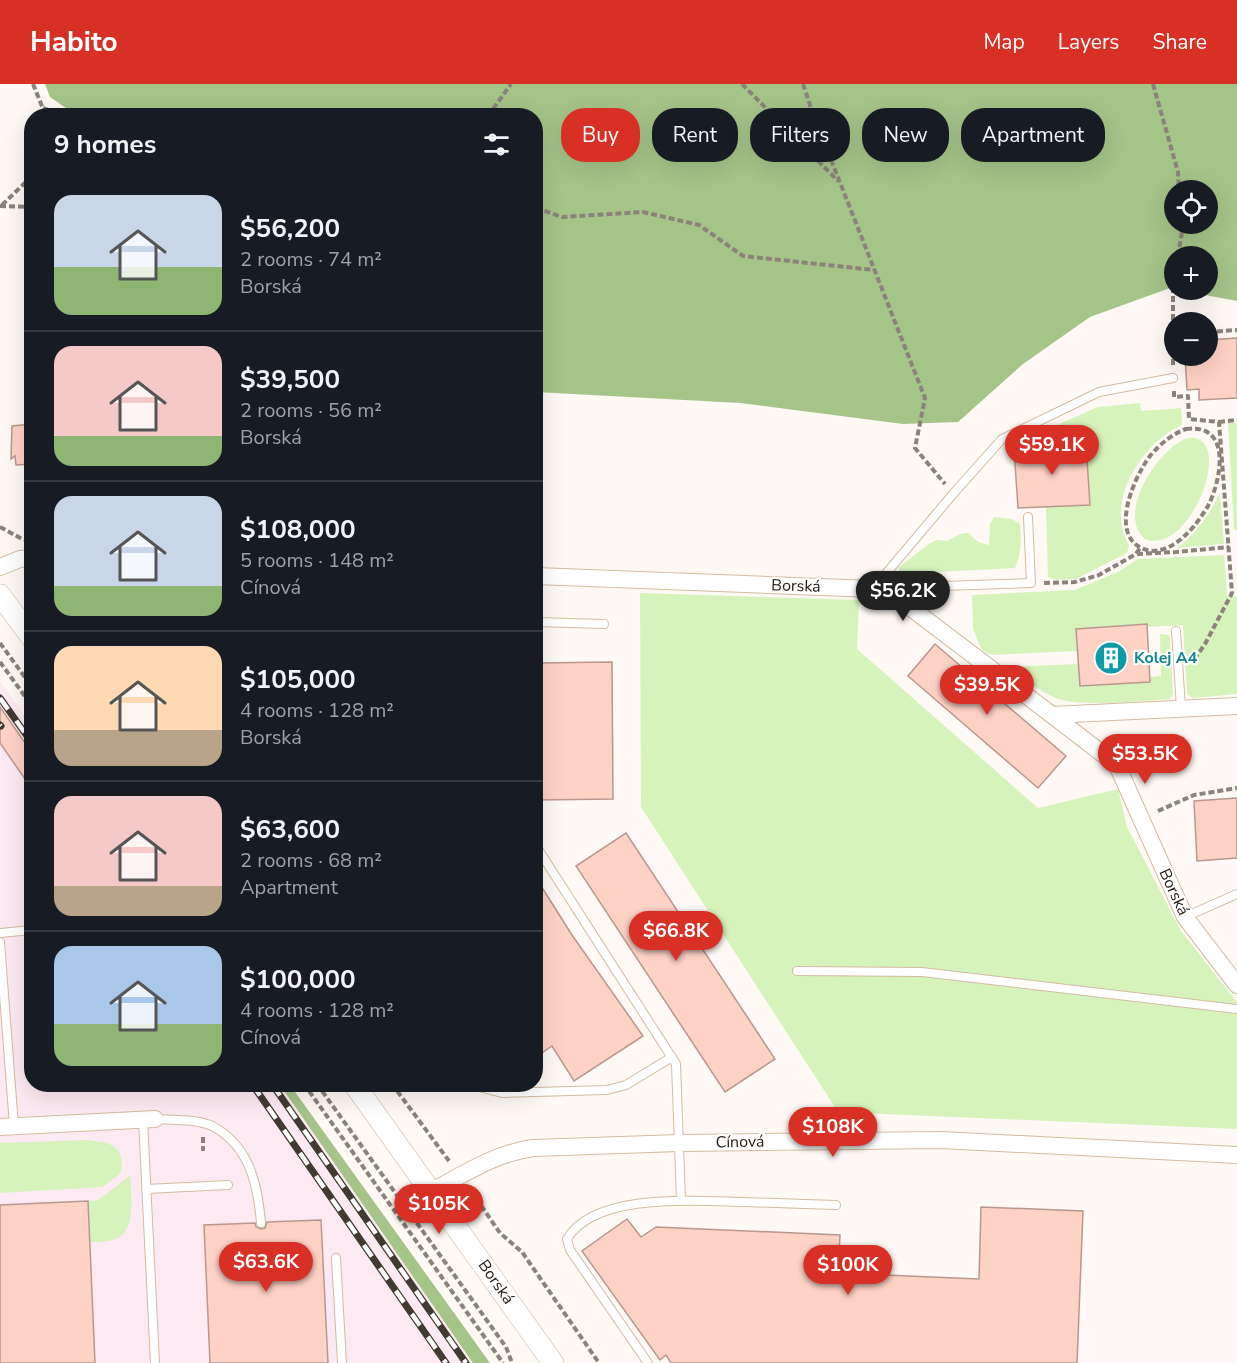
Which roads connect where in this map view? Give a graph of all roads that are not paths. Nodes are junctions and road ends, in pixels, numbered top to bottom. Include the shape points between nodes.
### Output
1 (1173, 378) road end
2 (1028, 517) dead end
3 (24, 556) edge
4 (0, 567) edge
5 (543, 576) edge
6 (873, 589) junction
7 (0, 595) edge
8 (543, 622) edge
9 (604, 624) dead end
10 (24, 627) edge
11 (1176, 631) dead end
12 (1237, 706) edge
13 (1181, 708) junction
14 (1052, 715) junction
15 (543, 857) edge
16 (1237, 894) edge
17 (1185, 917) junction
18 (24, 931) edge
19 (0, 933) edge
20 (0, 942) edge
21 (1, 971) edge
22 (797, 971) dead end
23 (1237, 985) edge
24 (1237, 1009) edge
25 (672, 1057) junction
26 (360, 1092) edge
27 (498, 1092) edge
28 (537, 1092) edge
29 (543, 1092) edge
30 (149, 1119) junction
31 (7, 1126) edge
32 (679, 1143) junction
33 (1237, 1155) edge
34 (228, 1185) dead end
35 (146, 1189) junction
36 (432, 1191) junction
37 (681, 1200) junction
38 (836, 1205) dead end
39 (261, 1222) dead end
40 (336, 1258) dead end
41 (155, 1363) edge
42 (342, 1363) edge
43 (553, 1363) edge
44 (648, 1363) edge

1 - 6 lane via 1099,392 1002,439
2 - 6 lane via 1031,583
3 - 4 street
5 - 6 street, Borská
6 - 14 street, Borská via 891,594 912,608
7 - 10 street
8 - 9 lane
11 - 13 lane
12 - 13 street
13 - 14 street
14 - 17 street, Borská via 1117,765
15 - 25 lane
16 - 17 lane
17 - 23 street, Borská
18 - 19 lane
20 - 21 lane
21 - 31 lane
22 - 24 lane via 922,972
25 - 29 lane via 626,1084 607,1090
25 - 32 lane via 676,1064
26 - 36 street, Borská
27 - 28 lane
30 - 31 street
30 - 35 lane
30 - 39 lane via 214,1127 234,1143 249,1162 259,1194
32 - 33 street, Cínová via 941,1140
32 - 36 street, Cínová via 515,1150
32 - 37 lane
34 - 35 lane
35 - 41 lane
36 - 43 street, Borská
37 - 38 lane
37 - 44 lane via 621,1206 573,1228 567,1239 570,1250
40 - 42 lane

